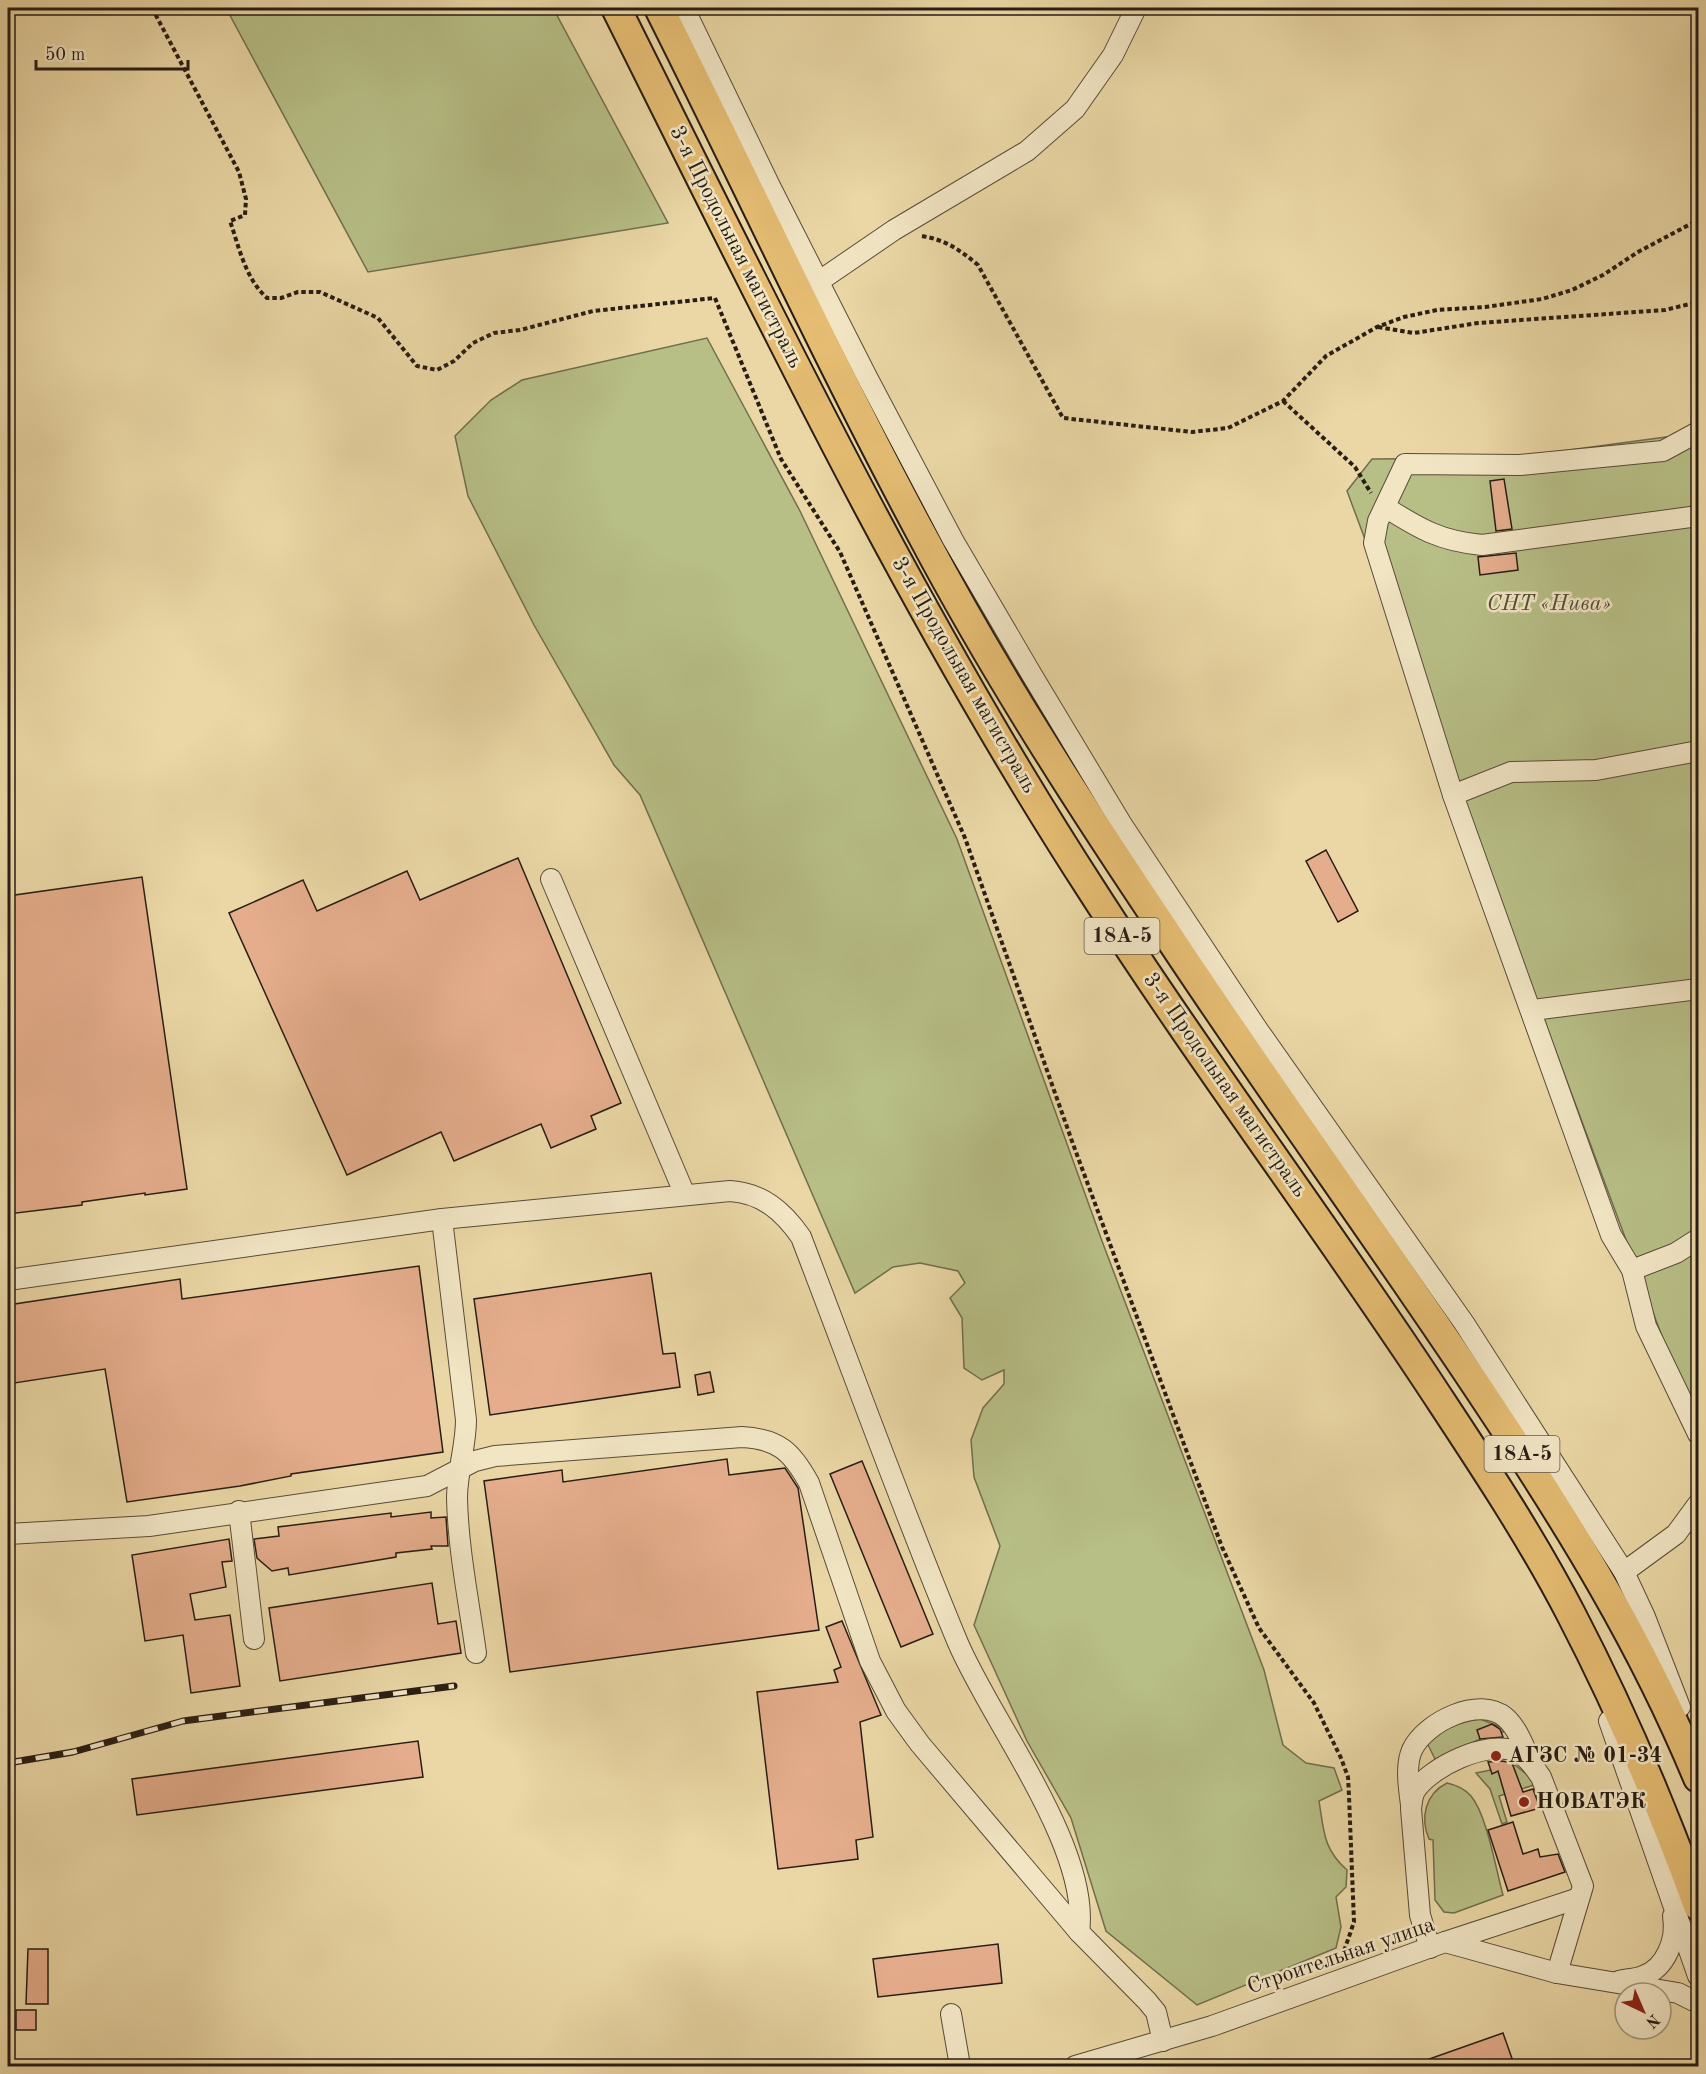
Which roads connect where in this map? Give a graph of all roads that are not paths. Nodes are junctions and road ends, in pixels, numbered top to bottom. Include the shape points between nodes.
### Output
1 (616, 8) edge
2 (659, 8) edge
3 (684, 8) edge
4 (1136, 8) edge
5 (818, 282) junction
6 (1698, 432) edge
7 (1385, 507) junction
8 (1698, 516) edge
9 (1698, 751) edge
10 (1453, 795) junction
11 (550, 879) dead end
12 (1698, 989) edge
13 (1533, 1010) junction
14 (685, 1195) junction
15 (442, 1219) junction
16 (1698, 1239) edge
17 (1632, 1270) junction
18 (8, 1280) edge
19 (1698, 1434) edge
20 (461, 1470) junction
21 (1698, 1504) edge
22 (238, 1511) junction
23 (8, 1534) edge
24 (1624, 1572) junction
25 (1570, 1611) junction
26 (254, 1639) dead end
27 (476, 1653) dead end
28 (1698, 1757) edge
29 (1532, 1764) junction
30 (1698, 1778) edge
31 (1411, 1809) junction
32 (1581, 1892) junction
33 (1671, 1899) junction
34 (1698, 1906) edge
35 (1079, 1932) junction
36 (1438, 1945) junction
37 (1557, 1973) junction
38 (1698, 1976) edge
39 (1608, 1983) junction
40 (1698, 2003) edge
41 (951, 2014) dead end
42 (1163, 2041) junction
43 (1082, 2066) edge
44 (960, 2067) edge

1 - 25 highway, 3-я Продольная магистраль / 18А-5 via 838,449 921,605 1003,745 1160,993 1394,1329 1494,1481
2 - 30 highway, 3-я Продольная магистраль / 18А-5 via 922,536 996,664 1165,932 1430,1315 1548,1494 1629,1629
3 - 5 street
4 - 5 street via 1113,55 1075,109 1027,151 894,230
5 - 24 street via 953,540 1121,823 1256,1027 1464,1323
6 - 7 street via 1663,451 1520,465 1406,464
7 - 8 street via 1451,542 1482,544
7 - 10 street via 1374,543
9 - 10 street via 1596,770 1511,772
10 - 13 street
11 - 14 street
12 - 13 street
13 - 17 street via 1611,1235
14 - 15 street
14 - 35 street via 746,1192 768,1201 790,1220 801,1237 959,1645 1042,1799 1066,1855 1080,1902
15 - 18 street
15 - 20 street via 466,1420
16 - 17 street via 1676,1253
17 - 19 street via 1646,1326
20 - 22 street via 427,1486
20 - 27 street via 458,1523
20 - 35 street via 495,1456 742,1437 778,1445 796,1459 810,1483 870,1661 896,1711
21 - 24 street via 1676,1534
22 - 23 street via 149,1526
22 - 26 street
24 - 28 street
25 - 33 street
25 - 34 highway, 3-я Продольная магистраль / 18А-5 via 1625,1725 1674,1838
29 - 31 street via 1516,1751 1499,1747 1482,1750 1425,1779 1414,1793
29 - 31 street via 1505,1717 1484,1710 1460,1712 1435,1723 1412,1751 1408,1774
29 - 32 street via 1561,1825
31 - 36 street via 1420,1915
32 - 36 street
32 - 37 street
33 - 38 street
33 - 39 street, Строительная улица via 1671,1944 1661,1964 1644,1976
35 - 42 street via 1156,2012
36 - 37 street, Строительная улица
36 - 42 street, Строительная улица
37 - 39 street, Строительная улица
39 - 40 street via 1678,1993
41 - 44 street
42 - 43 street, Строительная улица

